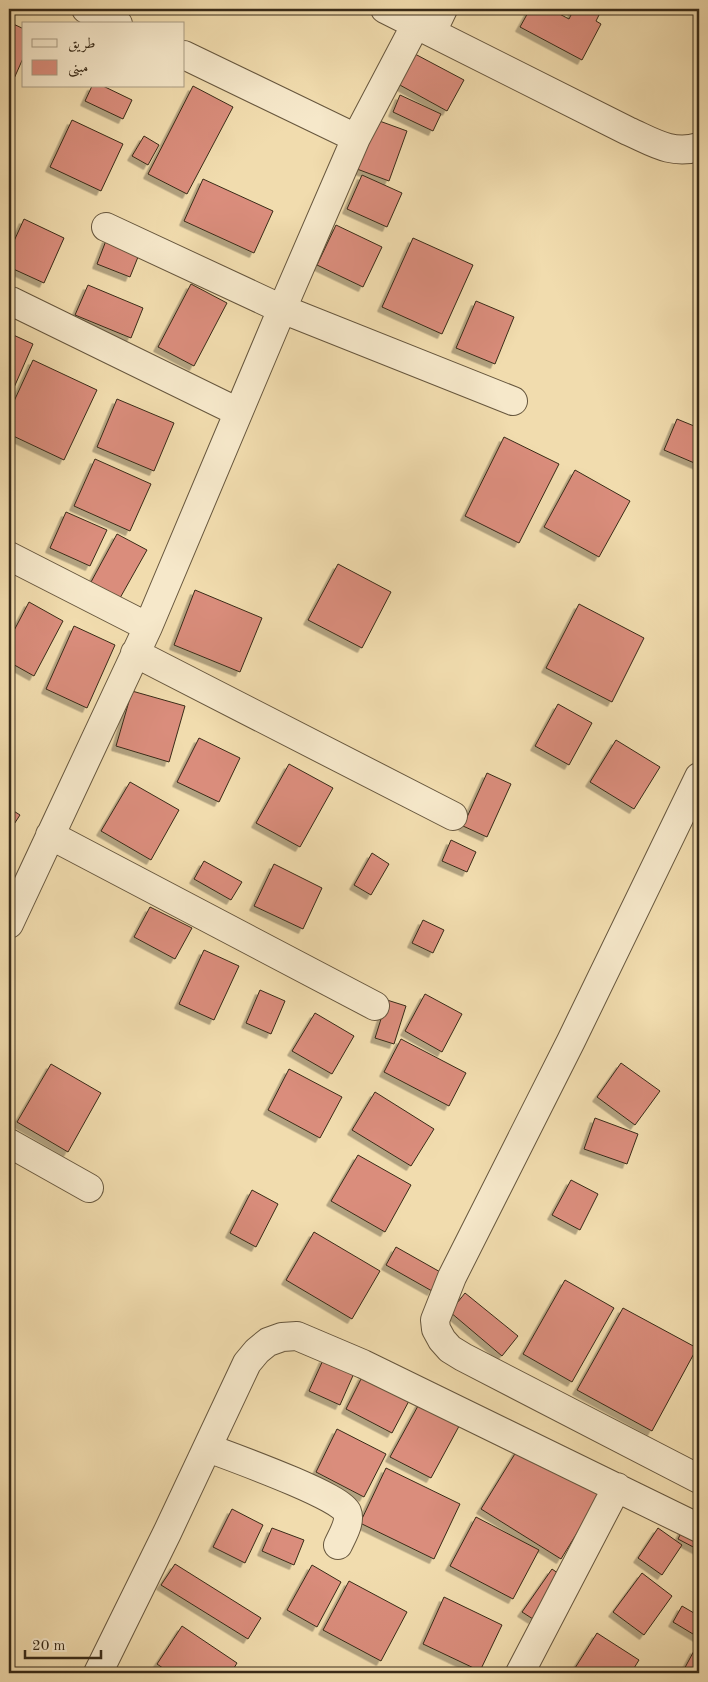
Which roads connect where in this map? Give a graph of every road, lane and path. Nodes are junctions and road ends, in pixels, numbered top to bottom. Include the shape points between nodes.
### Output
1 (86, 9) edge
2 (385, 9) edge
3 (114, 22) edge
4 (430, 22) edge
5 (185, 55) edge
6 (356, 138) junction
7 (699, 147) edge
8 (106, 227) dead end
9 (11, 301) dead end
10 (282, 309) junction
11 (513, 401) dead end
12 (238, 412) junction
13 (9, 556) edge
14 (148, 627) junction
15 (135, 653) junction
16 (699, 777) edge
17 (453, 816) dead end
18 (50, 835) junction
19 (9, 924) edge
20 (375, 1006) dead end
21 (9, 1143) edge
22 (89, 1188) dead end
23 (208, 1448) junction
24 (699, 1479) edge
25 (617, 1487) junction
26 (699, 1528) edge
27 (338, 1545) dead end
28 (98, 1673) edge
29 (520, 1673) edge

1 - 3 street
2 - 4 street
4 - 6 street
4 - 7 street via 628,131 666,148 685,151
5 - 6 street
6 - 10 street
8 - 10 street
9 - 12 street
10 - 11 street
10 - 12 street
12 - 14 street
13 - 14 street
14 - 15 street
15 - 17 street
15 - 18 street
16 - 24 street via 452,1277 435,1320 442,1340 462,1357
18 - 19 street
18 - 20 street
21 - 22 street
23 - 25 street via 247,1363 268,1342 297,1336 363,1364
23 - 27 street via 340,1504 348,1517
23 - 28 street
25 - 26 street
25 - 29 street

